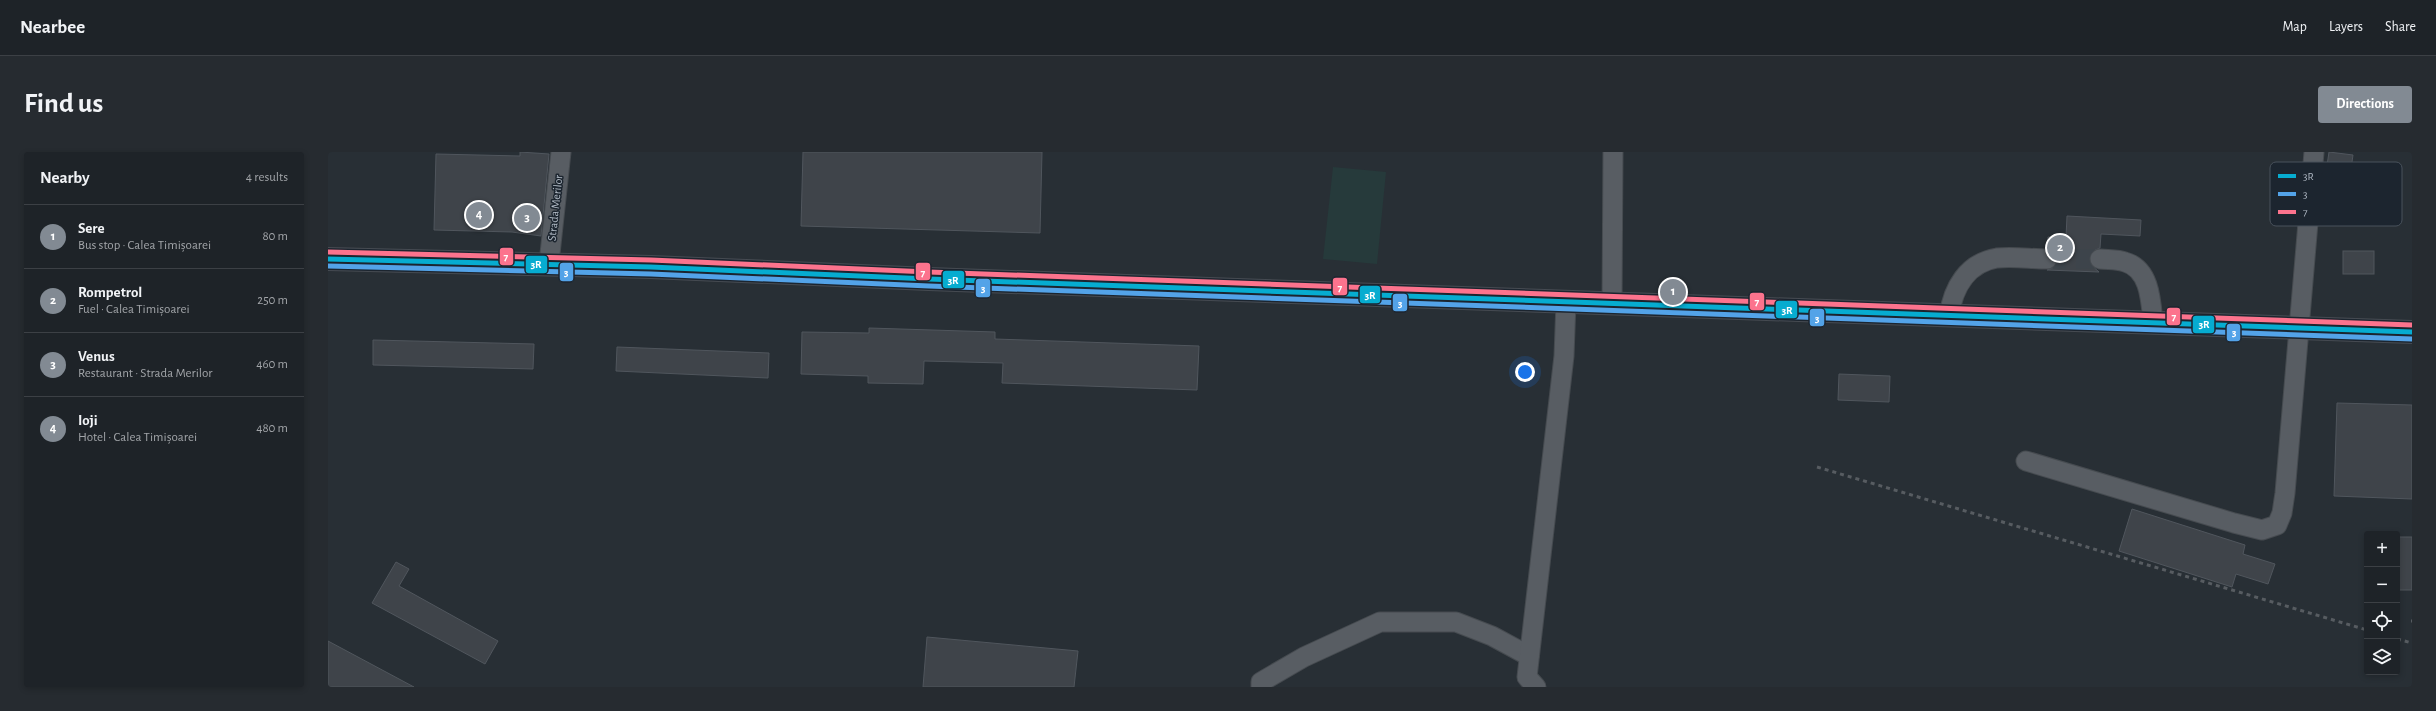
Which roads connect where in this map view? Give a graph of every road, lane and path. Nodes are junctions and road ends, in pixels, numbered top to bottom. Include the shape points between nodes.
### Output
1 (561, 152) edge
2 (1613, 152) edge
3 (2314, 152) edge
4 (2313, 162) edge
5 (2308, 226) edge
6 (328, 259) edge
7 (2047, 259) tunnel mouth
8 (2100, 259) tunnel mouth
9 (549, 263) junction
10 (1566, 302) junction
11 (1612, 304) junction
12 (1949, 316) junction
13 (2152, 323) junction
14 (2299, 328) junction
15 (2412, 332) edge
16 (2026, 462) dead end
17 (1529, 656) junction
18 (1261, 687) edge
19 (1536, 687) edge

1 - 9 street, Strada Merilor
2 - 11 street
3 - 4 street
5 - 14 street
6 - 9 main road
7 - 12 street via 1997,258 1970,269 1952,297
8 - 13 street via 2125,262 2143,275 2150,300
9 - 10 main road
10 - 11 main road
10 - 17 street via 1564,356
11 - 12 main road
12 - 13 main road
13 - 14 main road
14 - 15 main road
14 - 16 street via 2285,493 2282,513 2276,525 2262,530 2234,523
17 - 18 street via 1492,636 1456,622 1380,622 1304,657 1261,682
17 - 19 street via 1527,677

